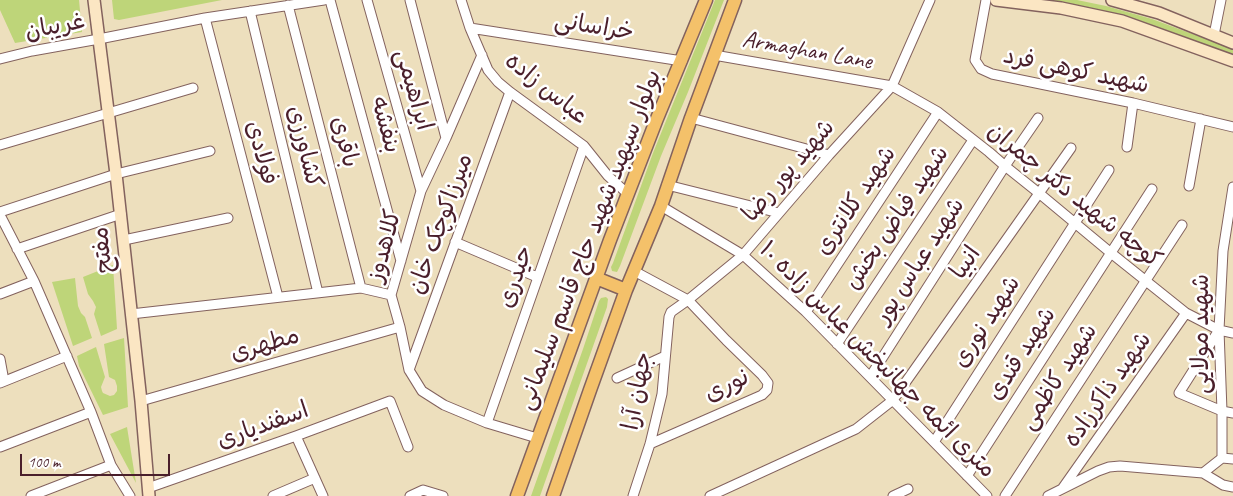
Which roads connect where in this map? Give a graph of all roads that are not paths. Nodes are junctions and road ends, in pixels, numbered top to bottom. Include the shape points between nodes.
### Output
1 (94, 0) edge
2 (324, 0) edge
3 (330, 0) edge
4 (367, 0) edge
5 (410, 0) edge
6 (460, 0) edge
7 (706, 0) edge
8 (736, 0) edge
9 (930, 0) edge
10 (986, 0) edge
11 (996, 0) edge
12 (1112, 0) edge
13 (1221, 0) edge
14 (288, 5) junction
15 (250, 11) junction
16 (205, 18) junction
17 (470, 28) junction
18 (1214, 35) junction
19 (99, 39) junction
20 (1233, 43) edge
21 (482, 55) junction
22 (714, 55) junction
23 (0, 59) edge
24 (682, 61) junction
25 (1233, 61) edge
26 (892, 86) junction
27 (193, 88) dead end
28 (510, 92) junction
29 (1133, 103) junction
30 (108, 112) junction
31 (938, 112) junction
32 (691, 118) junction
33 (1038, 118) dead end
34 (1201, 119) junction
35 (1233, 126) edge
36 (446, 138) junction
37 (973, 140) junction
38 (0, 145) edge
39 (584, 146) junction
40 (1127, 147) dead end
41 (1071, 148) dead end
42 (210, 151) dead end
43 (829, 155) junction
44 (1005, 166) junction
45 (1109, 170) dead end
46 (116, 174) junction
47 (667, 185) junction
48 (1189, 186) dead end
49 (1233, 187) edge
50 (1152, 189) dead end
51 (421, 190) junction
52 (628, 194) junction
53 (1040, 194) junction
54 (661, 206) junction
55 (0, 213) edge
56 (779, 213) junction
57 (121, 214) junction
58 (228, 218) dead end
59 (1075, 223) junction
60 (1182, 225) dead end
61 (3, 227) edge
62 (124, 240) junction
63 (455, 242) junction
64 (18, 249) junction
65 (1223, 252) junction
66 (1111, 253) junction
67 (1233, 254) edge
68 (743, 255) junction
69 (401, 261) junction
70 (634, 271) junction
71 (537, 277) junction
72 (596, 278) junction
73 (1146, 280) junction
74 (34, 281) junction
75 (361, 288) junction
76 (626, 290) junction
77 (318, 293) junction
78 (0, 294) edge
79 (391, 296) junction
80 (278, 298) junction
81 (688, 300) junction
82 (806, 312) junction
83 (1186, 313) junction
84 (131, 314) junction
85 (400, 327) junction
86 (1219, 330) junction
87 (1233, 333) edge
88 (837, 344) junction
89 (67, 356) junction
90 (665, 356) junction
91 (0, 360) edge
92 (409, 370) junction
93 (870, 377) junction
94 (617, 378) dead end
95 (2, 382) edge
96 (893, 400) junction
97 (141, 401) junction
98 (1222, 411) junction
99 (91, 412) junction
100 (1233, 413) edge
101 (487, 423) junction
102 (296, 436) junction
103 (537, 438) junction
104 (934, 442) junction
105 (650, 444) junction
106 (0, 447) edge
107 (408, 447) dead end
108 (1222, 458) junction
109 (1233, 459) edge
110 (111, 465) junction
111 (1202, 473) junction
112 (967, 476) junction
113 (316, 478) junction
114 (1233, 486) edge
115 (908, 489) dead end
116 (1062, 489) junction
117 (149, 492) edge
118 (31, 496) edge
119 (130, 496) edge
120 (273, 496) edge
121 (323, 496) edge
122 (410, 496) edge
123 (443, 496) edge
124 (517, 496) edge
125 (553, 496) edge
126 (633, 496) edge
127 (710, 496) edge
128 (893, 496) edge
129 (986, 496) edge
130 (1006, 496) edge
131 (1048, 496) edge

1 - 19 main road, مفتح
2 - 14 street, غریبان
3 - 69 street, بنفشه
4 - 51 street, ابراهیمی
5 - 36 street
6 - 17 street, عباس زاده
7 - 24 main road, بولوار سپهبد شهید حاج قاسم سلیمانی
8 - 22 main road
9 - 26 street, شهید پور رضا
10 - 29 street, شهید کوهی فرد via 975,60 981,69
11 - 25 main road via 1061,8 1122,21
12 - 18 main road via 1159,13
13 - 18 street
14 - 15 street, غریبان
14 - 75 street, باقری
15 - 16 street, غریبان
15 - 77 street, کشاورزی
16 - 19 street, غریبان
16 - 80 street, فولادی
17 - 21 street, عباس زاده
17 - 24 street, خراسانی
18 - 20 main road
19 - 23 street, غریبان
19 - 30 main road, مفتح
21 - 28 street, عباس زاده via 488,70
21 - 36 street, کلاهدوز
22 - 26 street, Armaghan Lane
22 - 32 main road
24 - 52 main road, بولوار سپهبد شهید حاج قاسم سلیمانی
26 - 31 street, کوچه شهید دکتر چمران
26 - 43 street, شهید پور رضا
27 - 30 street
28 - 39 street, عباس زاده
28 - 63 street, میرزاکوچک خان
29 - 34 street, شهید کوهی فرد
29 - 40 street
30 - 38 street
30 - 46 main road, مفتح
31 - 37 street, کوچه شهید دکتر چمران
31 - 82 street, شهید کلانتری
32 - 43 street
32 - 47 main road
33 - 44 street, شهید عباس پور
34 - 35 street, شهید کوهی فرد
34 - 48 street
36 - 51 street, کلاهدوز
37 - 44 street, کوچه شهید دکتر چمران
37 - 88 street, شهید فیاض بخش
39 - 52 street, عباس زاده via 608,176
39 - 71 street, حیدری
41 - 53 street, انبیا
42 - 46 street
43 - 56 street, شهید پور رضا
44 - 53 street, کوچه شهید دکتر چمران
44 - 93 street, شهید عباس پور
45 - 59 street
46 - 55 street
46 - 57 main road, مفتح
47 - 54 main road
47 - 56 street
49 - 65 street, شهید مولایی
50 - 66 street, شهید قندی
51 - 69 street, کلاهدوز
52 - 72 main road, بولوار سپهبد شهید حاج قاسم سلیمانی
53 - 59 street, کوچه شهید دکتر چمران
53 - 96 street, انبیا
54 - 68 street, ۱۰ متری ائمه جهانبخش عباس زاده
54 - 70 main road
55 - 61 street
56 - 68 street, شهید پور رضا
57 - 62 main road, مفتح
57 - 64 street
58 - 62 street
59 - 66 street, کوچه شهید دکتر چمران
59 - 104 street, شهید نوری
60 - 73 street, شهید کاظمی
61 - 64 street
62 - 84 main road, مفتح
63 - 71 street
63 - 92 street, میرزاکوچک خان
64 - 74 street
65 - 67 street
65 - 86 street, شهید مولایی
66 - 73 street, کوچه شهید دکتر چمران
66 - 112 street, شهید قندی
68 - 81 street, شهید پور رضا
68 - 82 street, ۱۰ متری ائمه جهانبخش عباس زاده
69 - 79 street, کلاهدوز
70 - 76 main road
70 - 81 street
71 - 101 street, حیدری
72 - 76 main road
72 - 103 main road, بولوار سپهبد شهید حاج قاسم سلیمانی
73 - 83 street, کوچه شهید دکتر چمران
73 - 130 street, شهید کاظمی
74 - 78 street
74 - 89 street
75 - 77 street
75 - 79 street
76 - 125 main road
77 - 80 street
79 - 85 street, کلاهدوز
80 - 84 street
81 - 90 street, جهان آرا via 671,312
81 - 105 street, نوری via 762,375 768,383 767,390
82 - 88 street, ۱۰ متری ائمه جهانبخش عباس زاده
83 - 86 street, کوچه شهید دکتر چمران
83 - 116 street, شهید ذاکرزاده
84 - 97 main road, مفتح
85 - 92 street, کلاهدوز
85 - 97 street, مطهری
86 - 87 street, کوچه شهید دکتر چمران
86 - 98 street, شهید مولایی
86 - 98 street via 1179,393
88 - 93 street, ۱۰ متری ائمه جهانبخش عباس زاده
89 - 95 street
89 - 99 street
90 - 94 street
90 - 105 street, جهان آرا via 662,394
91 - 95 street
92 - 101 street, کلاهدوز via 422,391 444,405
93 - 96 street, ۱۰ متری ائمه جهانبخش عباس زاده
96 - 104 street, ۱۰ متری ائمه جهانبخش عباس زاده
96 - 127 street, انبیا via 856,429
97 - 117 main road, مفتح
98 - 100 street
98 - 108 street, شهید مولایی
99 - 106 street
99 - 110 street
101 - 103 street, کلاهدوز
102 - 107 street, اسفندیاری via 390,401
102 - 113 street
102 - 117 street, اسفندیاری
103 - 124 main road, بولوار سپهبد شهید حاج قاسم سلیمانی
104 - 112 street, ۱۰ متری ائمه جهانبخش عباس زاده
105 - 126 street, جهان آرا
108 - 109 street
108 - 111 street
110 - 118 street
110 - 119 street
111 - 114 street via 1223,485
111 - 116 street via 1110,467
112 - 129 street, ۱۰ متری ائمه جهانبخش عباس زاده
113 - 120 street
113 - 121 street
115 - 128 street
116 - 131 street
122 - 123 street via 423,490

